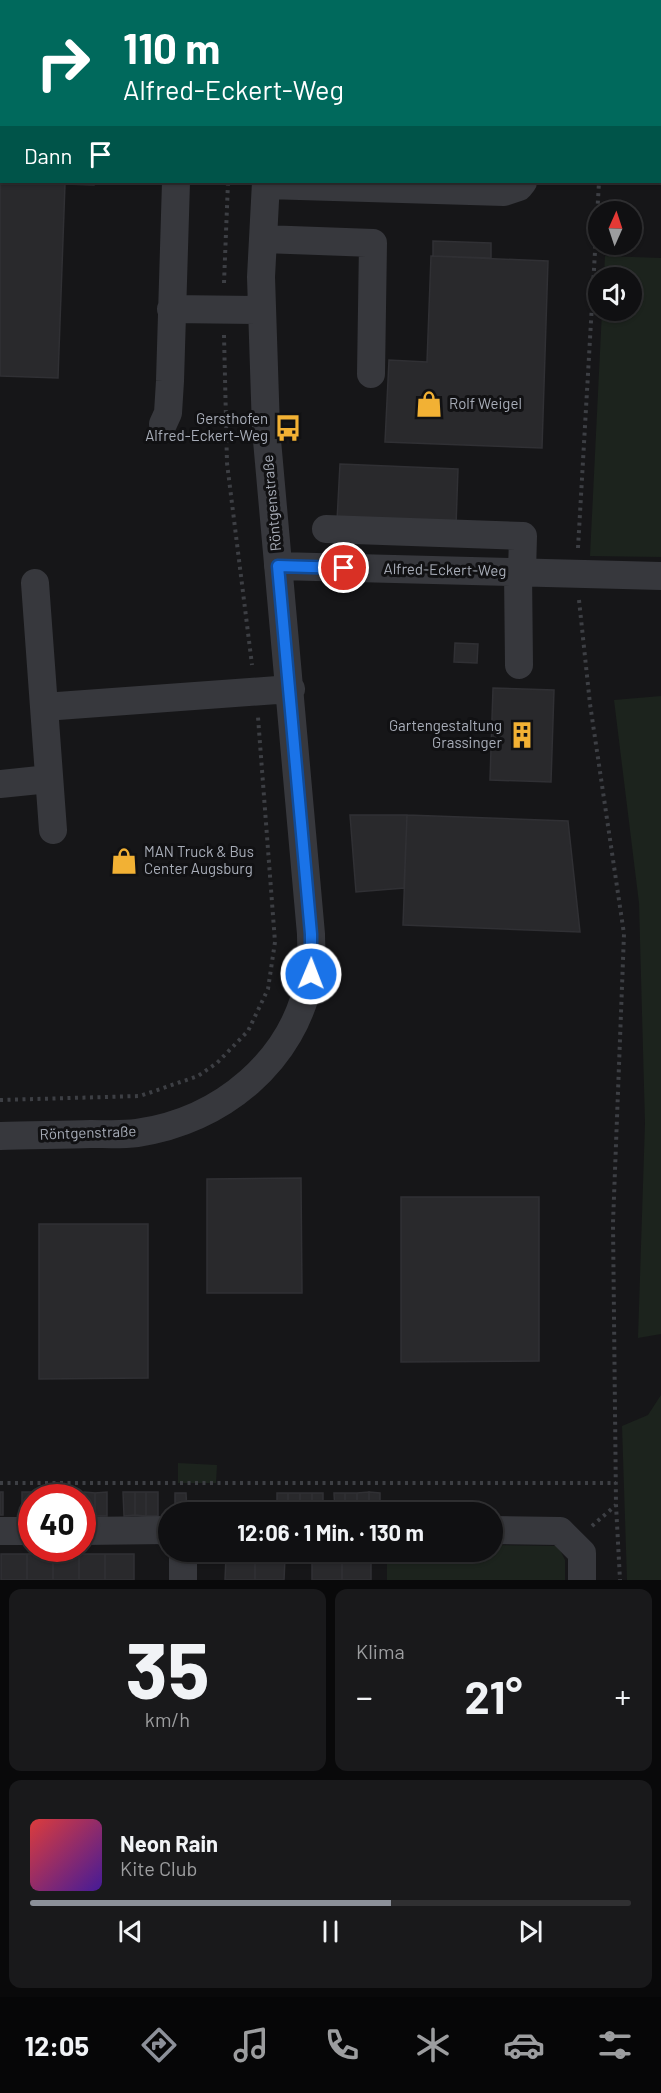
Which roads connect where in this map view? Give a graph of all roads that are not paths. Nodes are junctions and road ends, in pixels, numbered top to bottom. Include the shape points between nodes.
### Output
1 (177, 183) edge
2 (266, 183) edge
3 (522, 183) edge
4 (263, 239) junction
5 (171, 309) junction
6 (262, 310) junction
7 (371, 374) dead end
8 (163, 424) dead end
9 (326, 529) dead end
10 (411, 532) junction
11 (278, 566) junction
12 (410, 569) junction
13 (520, 572) junction
14 (661, 576) edge
15 (35, 583) dead end
16 (519, 665) dead end
17 (291, 689) junction
18 (44, 707) junction
19 (49, 779) junction
20 (0, 784) edge
21 (53, 830) dead end
22 (0, 1136) edge
23 (158, 1530) edge
24 (503, 1530) edge
25 (0, 1531) edge
26 (18, 1531) edge
27 (96, 1531) edge
28 (579, 1559) edge
29 (183, 1562) edge
30 (183, 1580) edge

1 - 5 street
2 - 3 street via 504,192
2 - 4 street, Röntgenstraße
4 - 6 street, Röntgenstraße
4 - 7 street via 373,243
5 - 6 street
5 - 8 street via 160,381 168,413
6 - 11 street, Röntgenstraße via 266,429
9 - 10 street
10 - 12 street
10 - 13 street via 523,536
11 - 12 street, Alfred-Eckert-Weg
11 - 17 street, Röntgenstraße
12 - 13 street, Alfred-Eckert-Weg
13 - 14 street, Alfred-Eckert-Weg
13 - 16 street
15 - 18 street
17 - 18 street
17 - 22 street, Röntgenstraße via 311,974 283,1044 239,1093 208,1112 172,1126 135,1134
18 - 19 street
19 - 20 street
19 - 21 street
23 - 27 street
24 - 28 street via 560,1531
25 - 26 street
29 - 30 street

